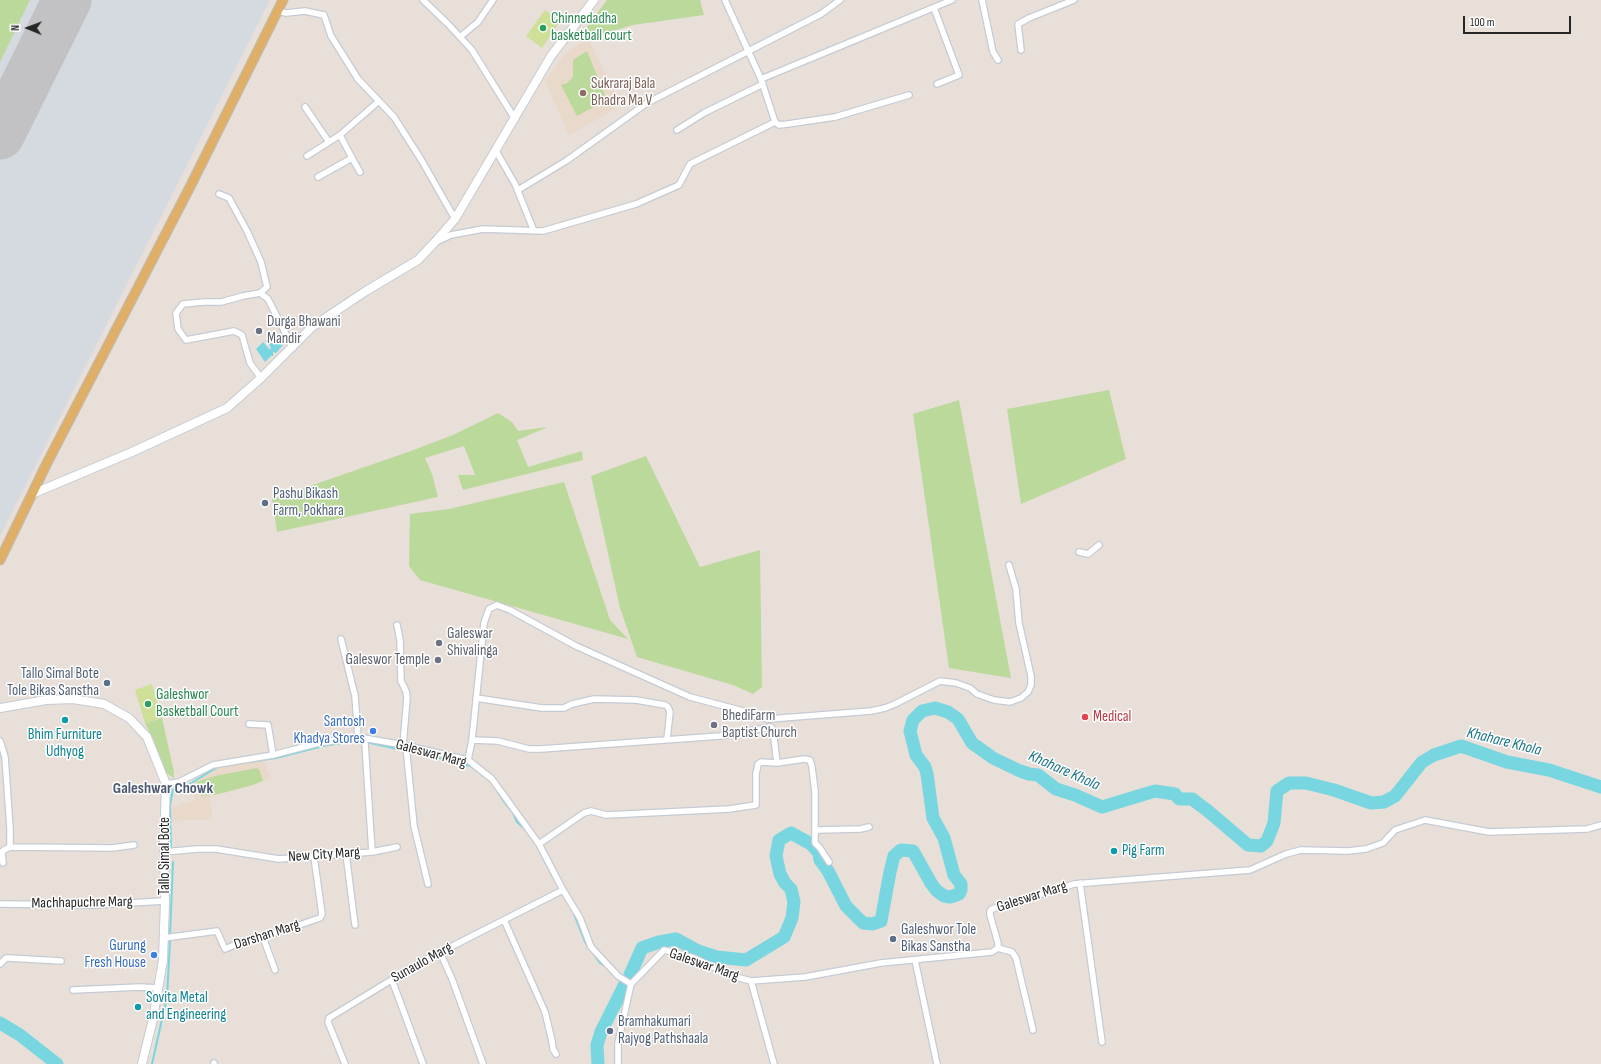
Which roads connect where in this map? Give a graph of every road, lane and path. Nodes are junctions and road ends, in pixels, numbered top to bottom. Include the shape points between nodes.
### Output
1 (282, 0) edge
2 (423, 0) edge
3 (493, 0) edge
4 (594, 0) edge
5 (725, 0) edge
6 (840, 0) edge
7 (952, 0) edge
8 (982, 0) edge
9 (1074, 0) edge
10 (934, 8) junction
11 (278, 11) junction
12 (460, 37) junction
13 (1021, 50) dead end
14 (748, 51) junction
15 (998, 60) dead end
16 (762, 82) junction
17 (937, 84) dead end
18 (909, 95) dead end
19 (379, 101) junction
20 (305, 107) dead end
21 (515, 119) junction
22 (775, 122) junction
23 (677, 130) dead end
24 (340, 135) junction
25 (329, 142) junction
26 (496, 151) junction
27 (307, 156) dead end
28 (352, 158) junction
29 (360, 172) dead end
30 (318, 177) dead end
31 (518, 190) junction
32 (219, 194) dead end
33 (455, 219) junction
34 (534, 231) junction
35 (435, 242) junction
36 (260, 294) junction
37 (293, 348) junction
38 (261, 378) junction
39 (32, 494) junction
40 (1099, 545) dead end
41 (1079, 552) dead end
42 (0, 560) edge
43 (1009, 565) dead end
44 (397, 625) dead end
45 (341, 640) dead end
46 (476, 698) junction
47 (0, 708) edge
48 (249, 724) dead end
49 (361, 737) junction
50 (667, 739) junction
51 (472, 740) junction
52 (0, 741) edge
53 (404, 746) junction
54 (273, 754) junction
55 (468, 760) junction
56 (777, 763) junction
57 (166, 784) junction
58 (1601, 825) edge
59 (869, 827) dead end
60 (815, 832) junction
61 (539, 844) junction
62 (134, 845) dead end
63 (10, 847) junction
64 (397, 847) dead end
65 (164, 852) junction
66 (372, 852) junction
67 (346, 854) junction
68 (314, 857) junction
69 (829, 862) dead end
70 (3, 863) dead end
71 (1080, 883) junction
72 (428, 884) dead end
73 (563, 890) junction
74 (165, 900) junction
75 (0, 904) edge
76 (504, 920) junction
77 (355, 925) dead end
78 (263, 937) junction
79 (164, 938) junction
80 (998, 948) junction
81 (440, 952) junction
82 (915, 960) junction
83 (61, 961) dead end
84 (0, 964) edge
85 (275, 970) dead end
86 (392, 980) junction
87 (751, 981) junction
88 (631, 984) junction
89 (159, 988) junction
90 (73, 990) dead end
91 (1034, 1030) dead end
92 (1102, 1042) dead end
93 (556, 1054) dead end
94 (142, 1064) edge
95 (345, 1064) edge
96 (423, 1064) edge
97 (483, 1064) edge
98 (618, 1064) edge
99 (774, 1064) edge
100 (937, 1064) edge

1 - 11 main road
2 - 12 street
3 - 12 street via 478,22
4 - 21 street via 552,56
5 - 14 street
6 - 14 street via 821,14
7 - 10 street
8 - 15 street via 993,52
9 - 13 street via 1018,24
10 - 16 street
10 - 17 street via 959,76
11 - 19 street via 305,11 324,15 331,36 358,80
11 - 39 main road
12 - 21 street via 472,50
14 - 16 street
14 - 31 street via 647,103 566,161
16 - 22 street
16 - 23 street
18 - 22 street via 835,117 779,125
19 - 24 street
19 - 33 street via 394,117
20 - 25 street
21 - 26 street
22 - 34 street via 690,164 679,185 636,204 543,231
24 - 25 street
24 - 28 street
25 - 27 street
26 - 31 street
26 - 33 street
28 - 29 street
28 - 30 street
31 - 34 street
32 - 36 street via 229,198 261,262 267,287
33 - 35 street
34 - 35 street via 483,229 451,235
35 - 37 street via 418,260 312,327
36 - 37 street via 268,300
36 - 38 street via 221,302 184,304 176,313 178,329 186,340 234,331 242,335 250,363
37 - 38 street
38 - 39 street via 226,408 132,452
39 - 42 main road
40 - 41 street via 1088,554
43 - 46 street via 1016,589 1019,623 1031,676 1028,692 1010,702 994,700 956,683 940,681 895,704 871,711 770,719 757,717 690,697 576,646 497,605 489,609 484,623
44 - 53 street via 401,681 407,698
45 - 49 street, New City Marg via 355,696
46 - 50 street via 542,708 564,708 594,699 636,700 664,705 670,712
46 - 51 street
47 - 57 street, Tallo Simal Bote via 46,700 104,704 129,718 147,737
48 - 54 street via 268,725
49 - 53 street, Galeswar Marg
49 - 54 street, Galeswar Marg via 319,743
49 - 66 street, New City Marg via 365,743
50 - 51 street via 541,749
50 - 56 street via 720,736 771,727
51 - 55 street
52 - 63 street via 8,779
53 - 55 street, Galeswar Marg
53 - 72 street via 414,826
54 - 57 street, Galeswar Marg via 213,765 179,782
55 - 61 street, Galeswar Marg via 492,779
56 - 60 street via 810,760 815,792
56 - 61 street via 758,764 756,805 729,809 619,815 592,811 578,816
57 - 65 street, Tallo Simal Bote
58 - 71 street, Galeswar Marg via 1587,829 1489,832 1425,820 1395,830 1383,843 1366,849 1301,850 1250,870
59 - 60 street
60 - 69 street via 815,843
61 - 73 street, Galeswar Marg
62 - 63 street via 112,848
63 - 70 street via 2,852
64 - 66 street
65 - 68 street, New City Marg via 216,849 279,858
65 - 74 street, Tallo Simal Bote
66 - 67 street, New City Marg
67 - 68 street, New City Marg
67 - 77 street
68 - 78 street, Darshan Marg via 322,914 320,918
71 - 80 street, Galeswar Marg via 992,909 990,915
71 - 92 street
73 - 76 street, Sunaulo Marg
73 - 88 street, Galeswar Marg via 580,918 591,947 618,976
74 - 75 street, Machhapuchre Marg via 93,905
74 - 79 street, Tallo Simal Bote
76 - 81 street, Sunaulo Marg
76 - 93 street via 544,1012
78 - 79 street, Darshan Marg via 225,949 216,931
78 - 85 street
79 - 89 street, Tallo Simal Bote
80 - 82 street, Galeswar Marg via 992,952
80 - 91 street via 1012,952 1016,958
81 - 86 street, Sunaulo Marg
81 - 97 street
82 - 87 street, Galeswar Marg via 881,963 805,977
82 - 100 street
83 - 84 street via 6,958
86 - 95 street, Sunaulo Marg via 329,1018 328,1022
86 - 96 street
87 - 88 street, Galeswar Marg via 732,976 694,958 664,950
87 - 99 street
88 - 98 street via 618,1042
89 - 90 street
89 - 94 street, Tallo Simal Bote

